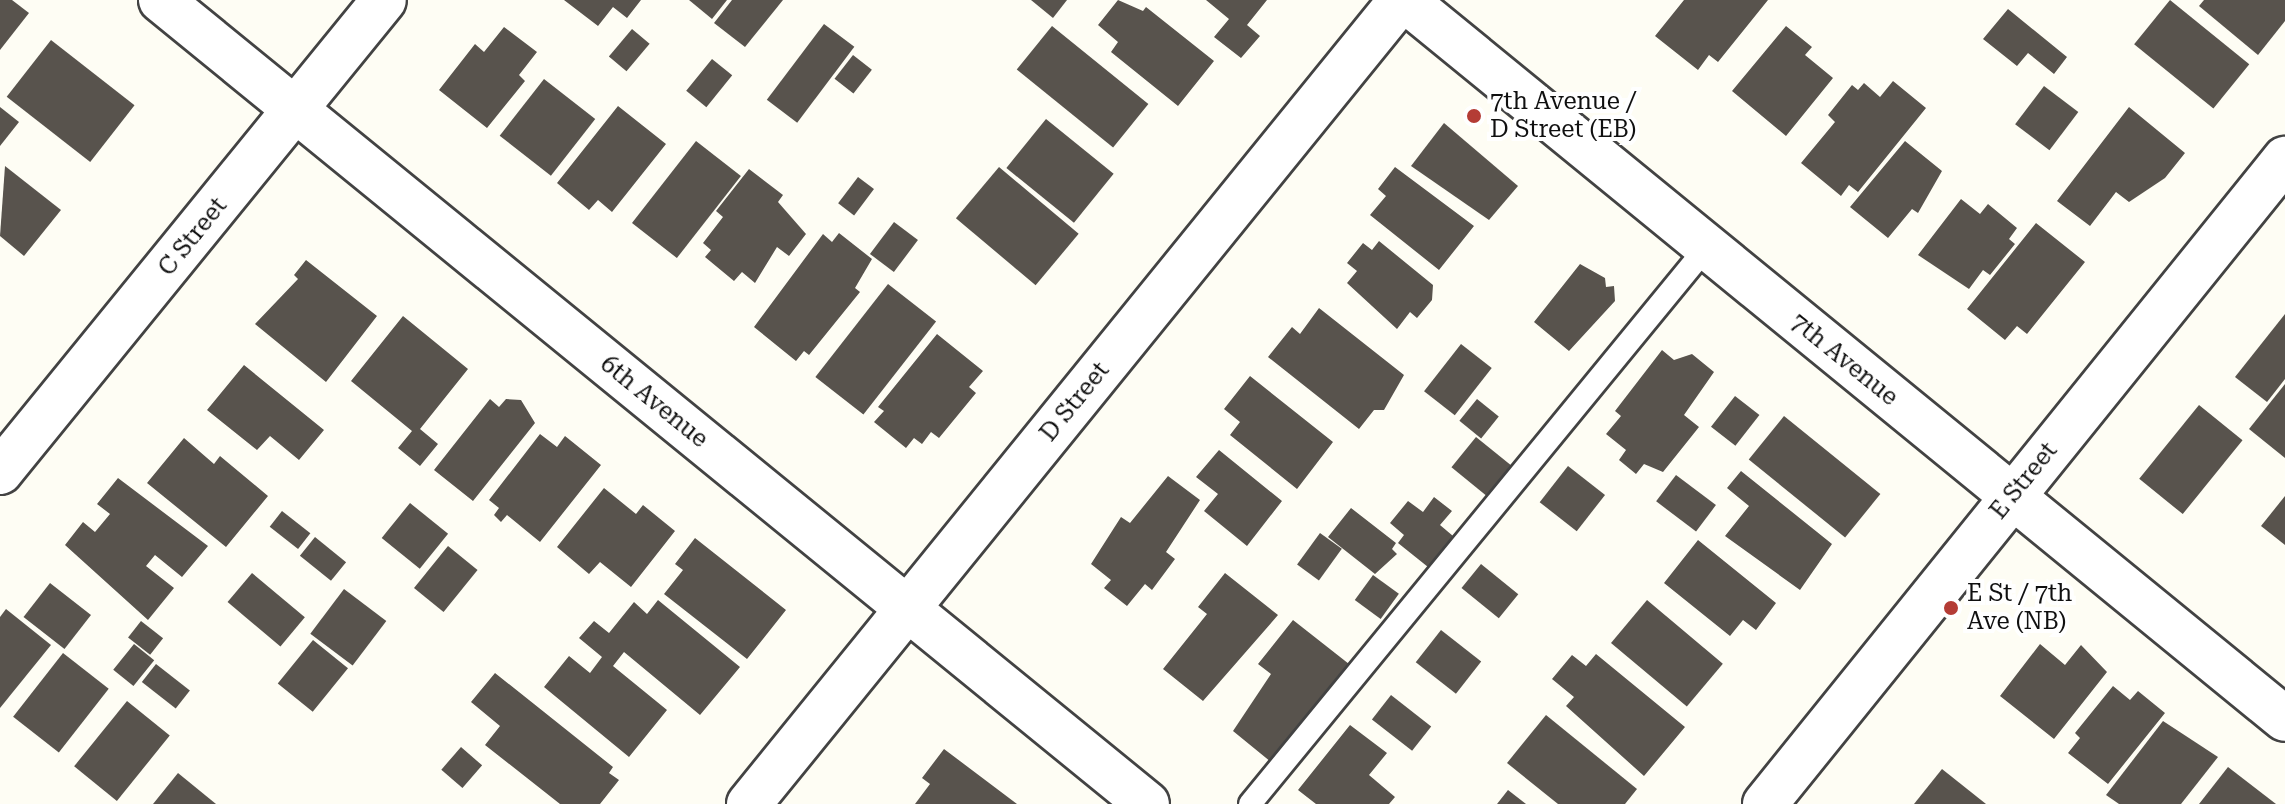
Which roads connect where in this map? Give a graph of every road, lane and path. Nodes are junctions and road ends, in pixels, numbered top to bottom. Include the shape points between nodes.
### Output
1 (161, 0) edge
2 (384, 0) edge
3 (1403, 0) edge
4 (295, 110) junction
5 (2285, 159) edge
6 (1706, 248) junction
7 (0, 472) edge
8 (2012, 497) junction
9 (908, 609) junction
10 (2285, 719) edge
11 (749, 804) edge
12 (1147, 804) edge
13 (1250, 804) edge
14 (1765, 804) edge

1 - 4 street, 6th Avenue
2 - 4 street, C Street
3 - 6 street, 7th Avenue
3 - 9 street, D Street
4 - 7 street, C Street
4 - 9 street, 6th Avenue
5 - 8 street, E Street
6 - 8 street, 7th Avenue
6 - 13 lane
8 - 10 street, 7th Avenue
8 - 14 street, E Street
9 - 11 street, D Street
9 - 12 street, 6th Avenue

